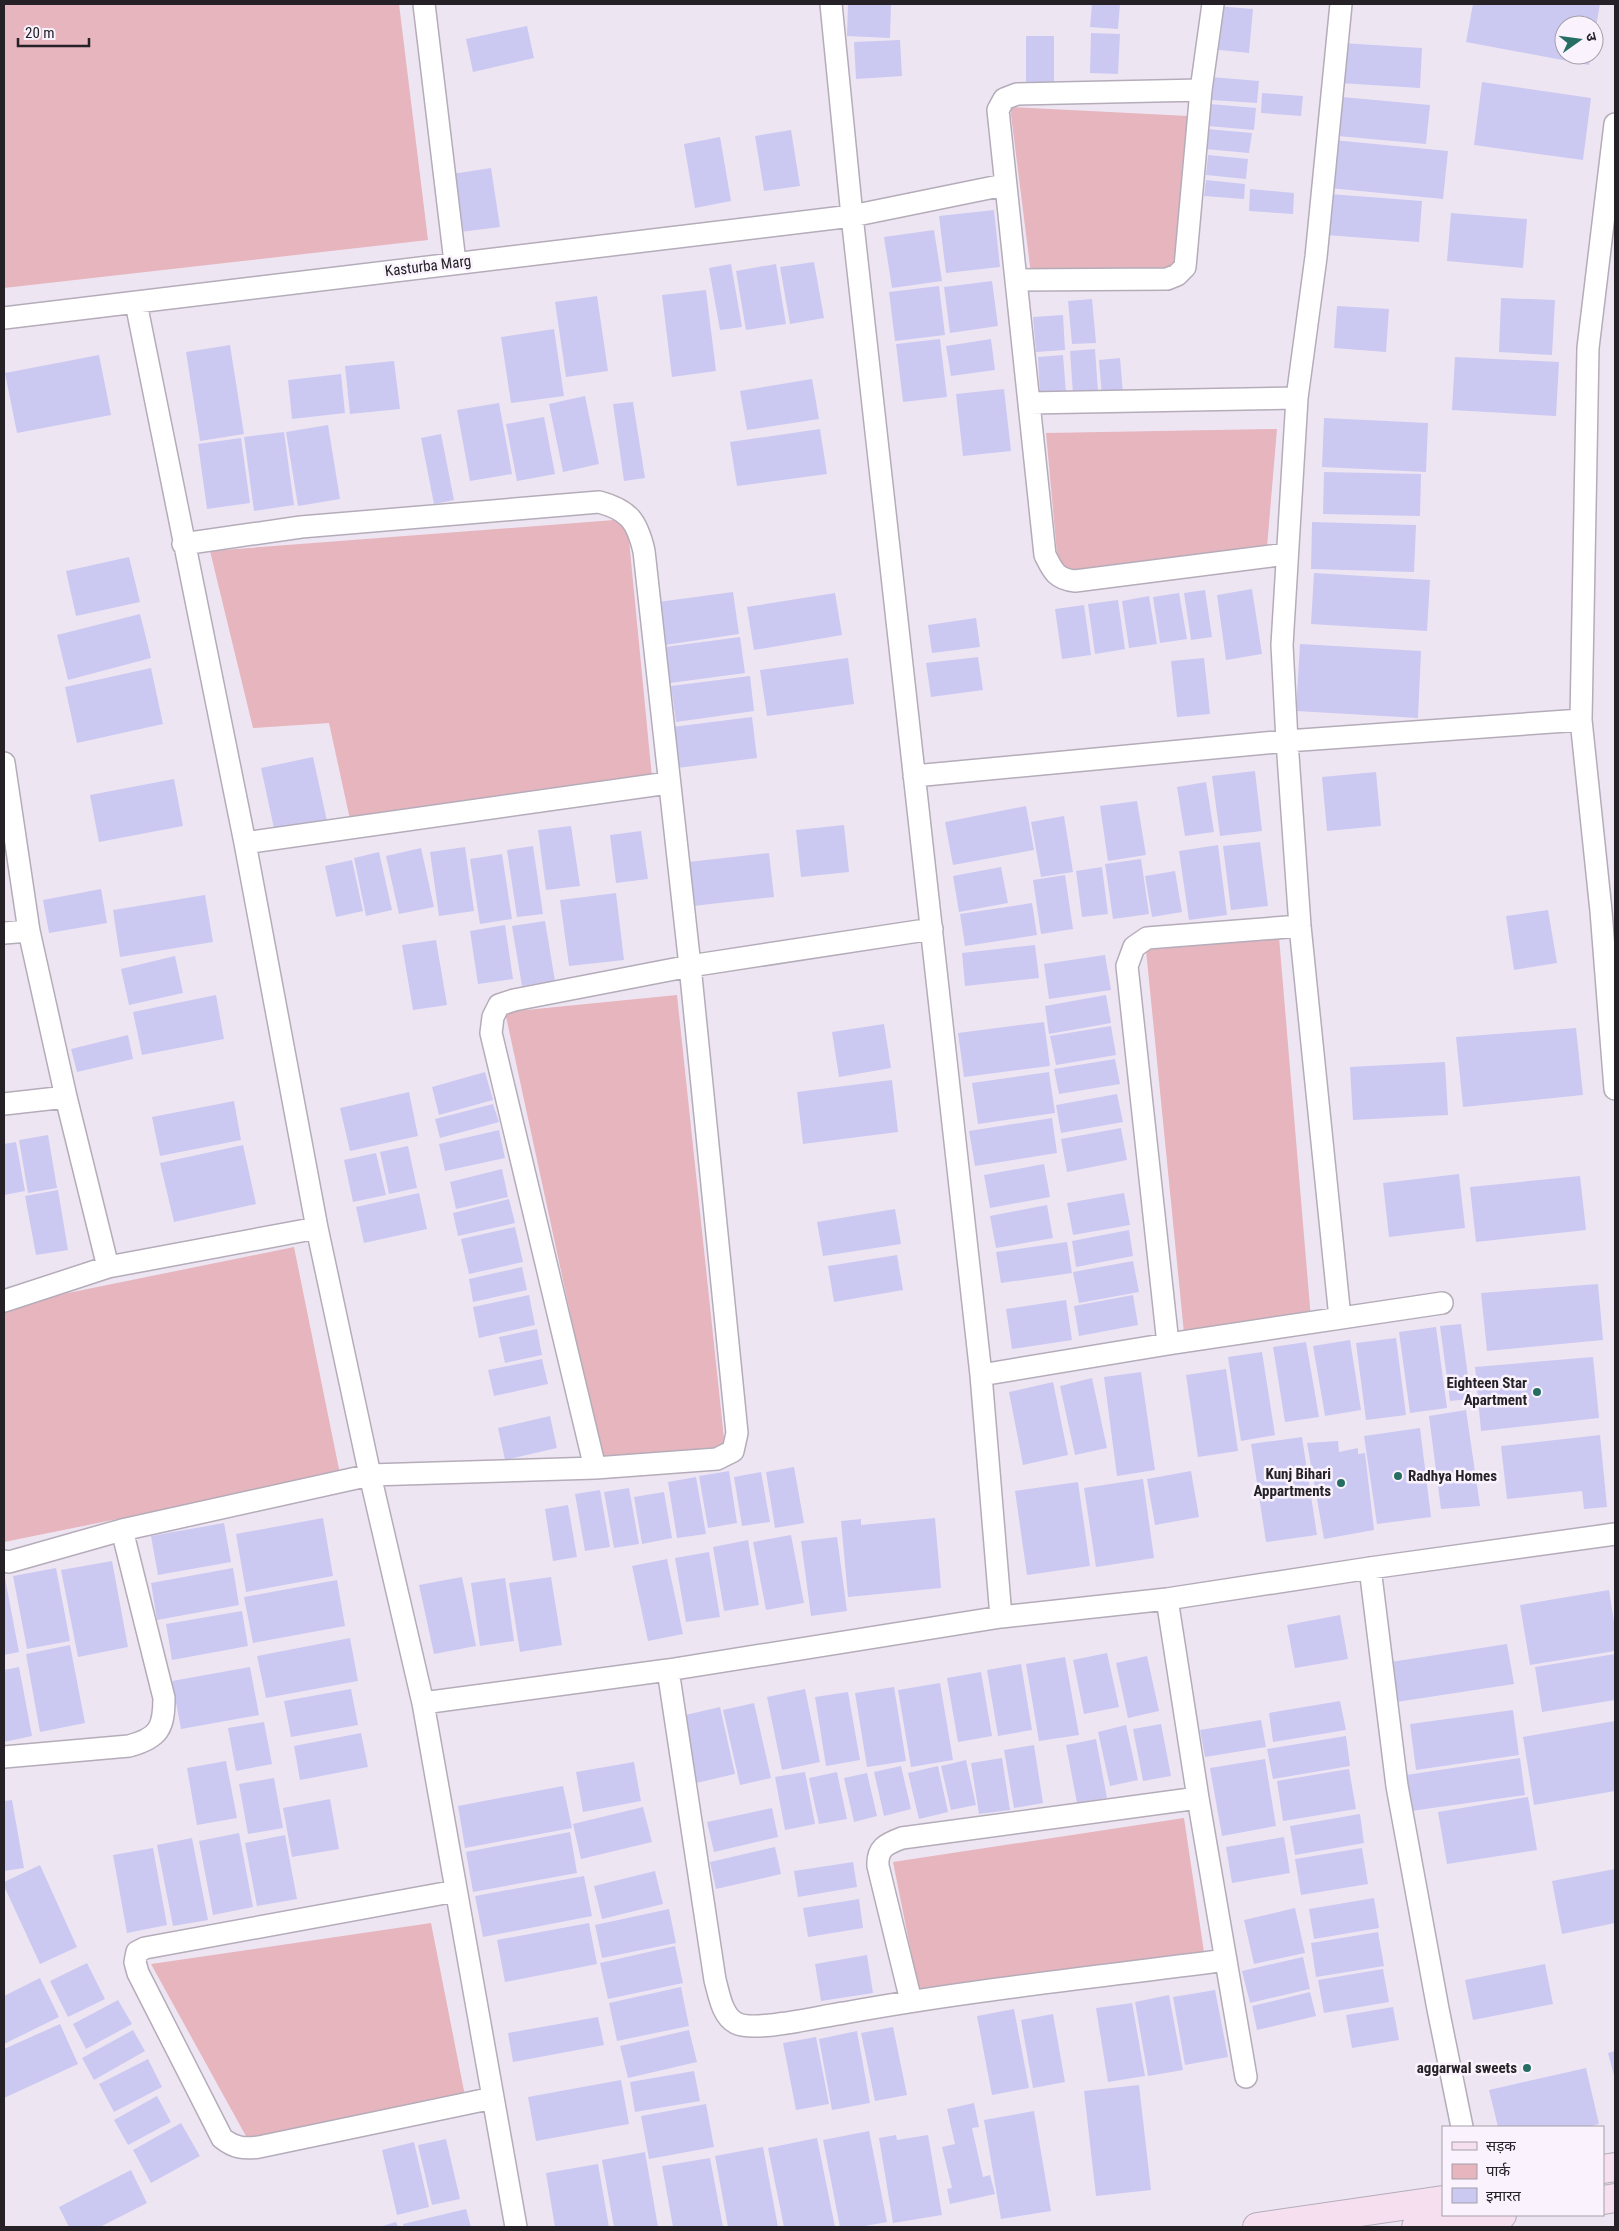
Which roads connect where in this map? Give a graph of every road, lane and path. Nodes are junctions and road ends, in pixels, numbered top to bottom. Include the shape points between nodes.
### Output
1 (424, 4) edge
2 (831, 4) edge
3 (1213, 4) edge
4 (1341, 4) edge
5 (1201, 90) junction
6 (1615, 124) edge
7 (1004, 185) junction
8 (852, 216) junction
9 (455, 262) junction
10 (1016, 280) junction
11 (136, 303) junction
12 (4, 318) edge
13 (1297, 398) junction
14 (1030, 403) junction
15 (183, 544) junction
16 (1286, 554) junction
17 (1581, 720) junction
18 (1286, 741) junction
19 (4, 763) edge
20 (914, 776) junction
21 (668, 783) junction
22 (245, 843) junction
23 (1300, 926) junction
24 (932, 929) junction
25 (29, 931) junction
26 (4, 933) edge
27 (690, 966) junction
28 (1615, 1089) edge
29 (66, 1096) junction
30 (4, 1104) edge
31 (317, 1228) junction
32 (108, 1267) junction
33 (4, 1301) edge
34 (1442, 1303) dead end
35 (1340, 1318) junction
36 (1168, 1344) junction
37 (981, 1374) junction
38 (595, 1468) junction
39 (370, 1475) junction
40 (122, 1530) junction
41 (1615, 1534) edge
42 (4, 1561) edge
43 (1370, 1568) junction
44 (1167, 1599) junction
45 (1001, 1616) junction
46 (668, 1670) junction
47 (423, 1703) junction
48 (4, 1756) edge
49 (1198, 1798) junction
50 (456, 1892) junction
51 (1226, 1960) junction
52 (911, 2001) junction
53 (1246, 2077) dead end
54 (493, 2098) junction
55 (1462, 2126) edge
56 (1442, 2200) edge
57 (1495, 2216) edge
58 (516, 2227) edge
59 (1257, 2227) edge
60 (1416, 2227) edge

1 - 9 street
2 - 8 street
3 - 5 street
4 - 13 street via 1316,256
5 - 7 street via 1017,94 1004,99 998,110
5 - 10 street via 1185,267 1167,279
6 - 17 street via 1588,348
7 - 8 street, Kasturba Marg
7 - 10 street
8 - 9 street, Kasturba Marg
8 - 20 street
9 - 11 street, Kasturba Marg
10 - 14 street
11 - 12 street, Kasturba Marg
11 - 15 street
13 - 14 street
13 - 16 street
14 - 16 street via 1045,555 1052,570 1062,580
15 - 21 street via 301,527 599,502 612,506 630,516 640,532 644,551
15 - 22 street
16 - 18 street via 1282,645
17 - 18 street
17 - 28 street
18 - 20 street
18 - 23 street
19 - 25 street
20 - 24 street
21 - 22 street
21 - 27 street
22 - 31 street
23 - 35 street
23 - 36 street via 1147,938 1134,947 1127,966
24 - 27 street
24 - 37 street
25 - 26 street
25 - 29 street
27 - 38 street via 737,1433 733,1451 717,1459
27 - 38 street via 514,1000 499,1005 493,1017 491,1033
29 - 30 street
29 - 32 street
31 - 32 street
31 - 39 street
32 - 33 street
34 - 35 street
35 - 36 street
36 - 37 street
37 - 45 street
38 - 39 street
39 - 40 street
39 - 47 street
40 - 42 street
40 - 48 street via 164,1698 164,1717 158,1732 144,1742 129,1746
41 - 43 street
43 - 44 street
43 - 55 street via 1397,1786
44 - 45 street
44 - 49 street
45 - 46 street
46 - 47 street
46 - 52 street via 715,1980 722,2006 735,2023 751,2027
47 - 50 street
49 - 51 street
49 - 52 street via 902,1838 882,1848 877,1856 878,1866
50 - 54 street
50 - 54 street via 145,1948 137,1952 135,1962 222,2138 232,2146 259,2147
51 - 52 street
51 - 53 street
54 - 58 street
56 - 59 main road
57 - 60 main road

